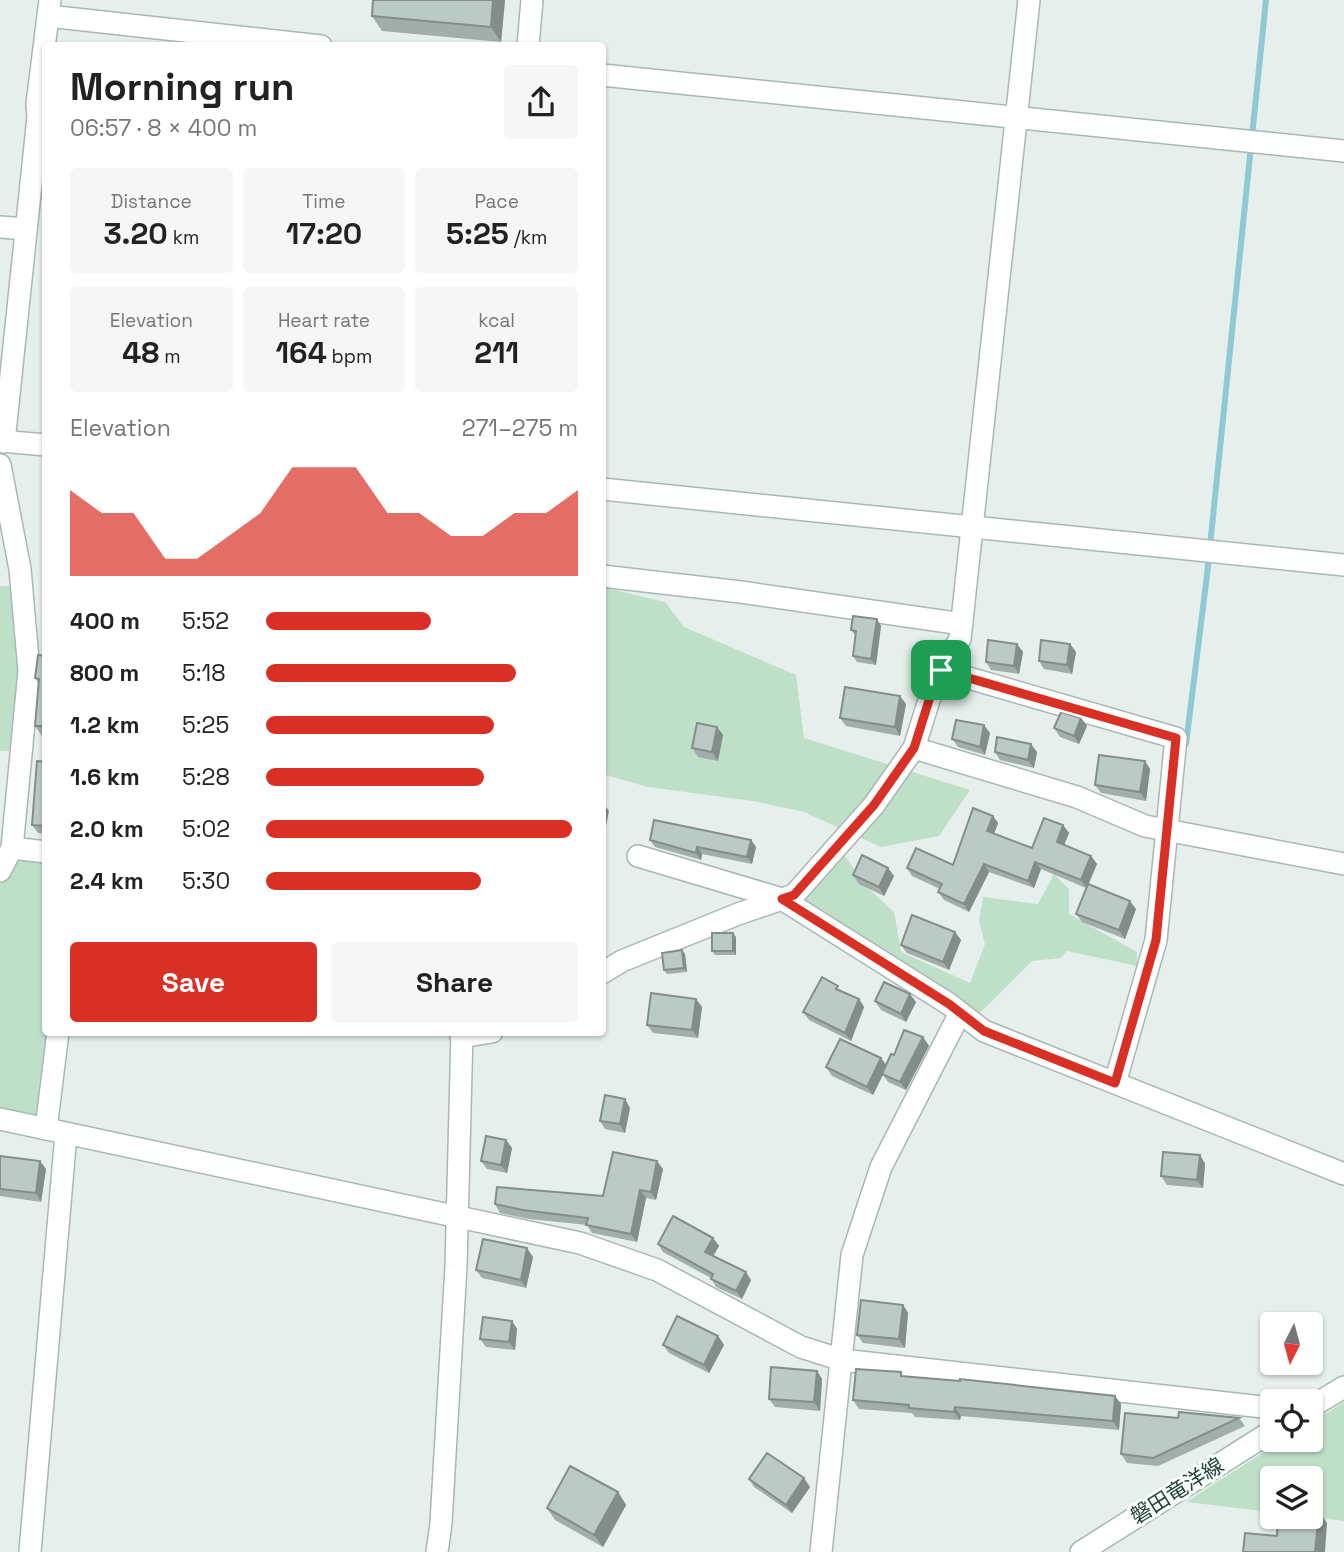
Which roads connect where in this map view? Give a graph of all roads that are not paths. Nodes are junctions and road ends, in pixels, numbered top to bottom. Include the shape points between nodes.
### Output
1 (532, 0) edge
2 (1029, 0) edge
3 (49, 8) edge
4 (45, 42) edge
5 (292, 42) edge
6 (528, 42) edge
7 (42, 64) edge
8 (606, 75) edge
9 (1016, 117) junction
10 (1344, 150) edge
11 (0, 227) edge
12 (26, 229) junction
13 (2, 441) edge
14 (42, 444) edge
15 (0, 465) edge
16 (606, 489) edge
17 (973, 527) junction
18 (1344, 565) edge
19 (606, 576) edge
20 (962, 624) junction
21 (941, 670) junction
22 (914, 748) junction
23 (1167, 832) junction
24 (12, 848) junction
25 (42, 852) edge
26 (638, 856) dead end
27 (1344, 864) edge
28 (0, 871) edge
29 (782, 899) junction
30 (606, 971) edge
31 (960, 1013) junction
32 (58, 1036) edge
33 (462, 1036) edge
34 (1115, 1083) junction
35 (0, 1119) edge
36 (56, 1131) junction
37 (1344, 1174) edge
38 (457, 1216) junction
39 (842, 1360) junction
40 (1344, 1387) edge
41 (1323, 1399) edge
42 (1260, 1407) edge
43 (1260, 1439) edge
44 (30, 1552) edge
45 (437, 1552) edge
46 (821, 1552) edge
47 (1081, 1552) edge

1 - 6 street
2 - 9 street
3 - 4 street
3 - 5 street
7 - 12 street
8 - 9 street
9 - 10 street
9 - 17 street
11 - 12 street
12 - 13 street
13 - 14 street
15 - 24 street via 20,569 29,671
16 - 17 street
17 - 18 street
17 - 20 street
19 - 20 street
20 - 21 street via 961,639
21 - 22 street
21 - 23 street via 1176,738
22 - 23 street via 1077,797
22 - 29 street via 874,805 794,895
23 - 27 street
23 - 34 street via 1156,940
24 - 25 street
24 - 28 street
26 - 29 street
29 - 30 street
29 - 31 street
31 - 34 street via 984,1031
31 - 39 street via 881,1167 852,1255
32 - 36 street
33 - 38 street
34 - 37 street
35 - 36 street
36 - 38 street
36 - 44 street
38 - 39 street via 580,1243 657,1269 801,1347
38 - 45 street
39 - 42 street
39 - 46 street
40 - 41 street
43 - 47 street, 磐田竜洋線

